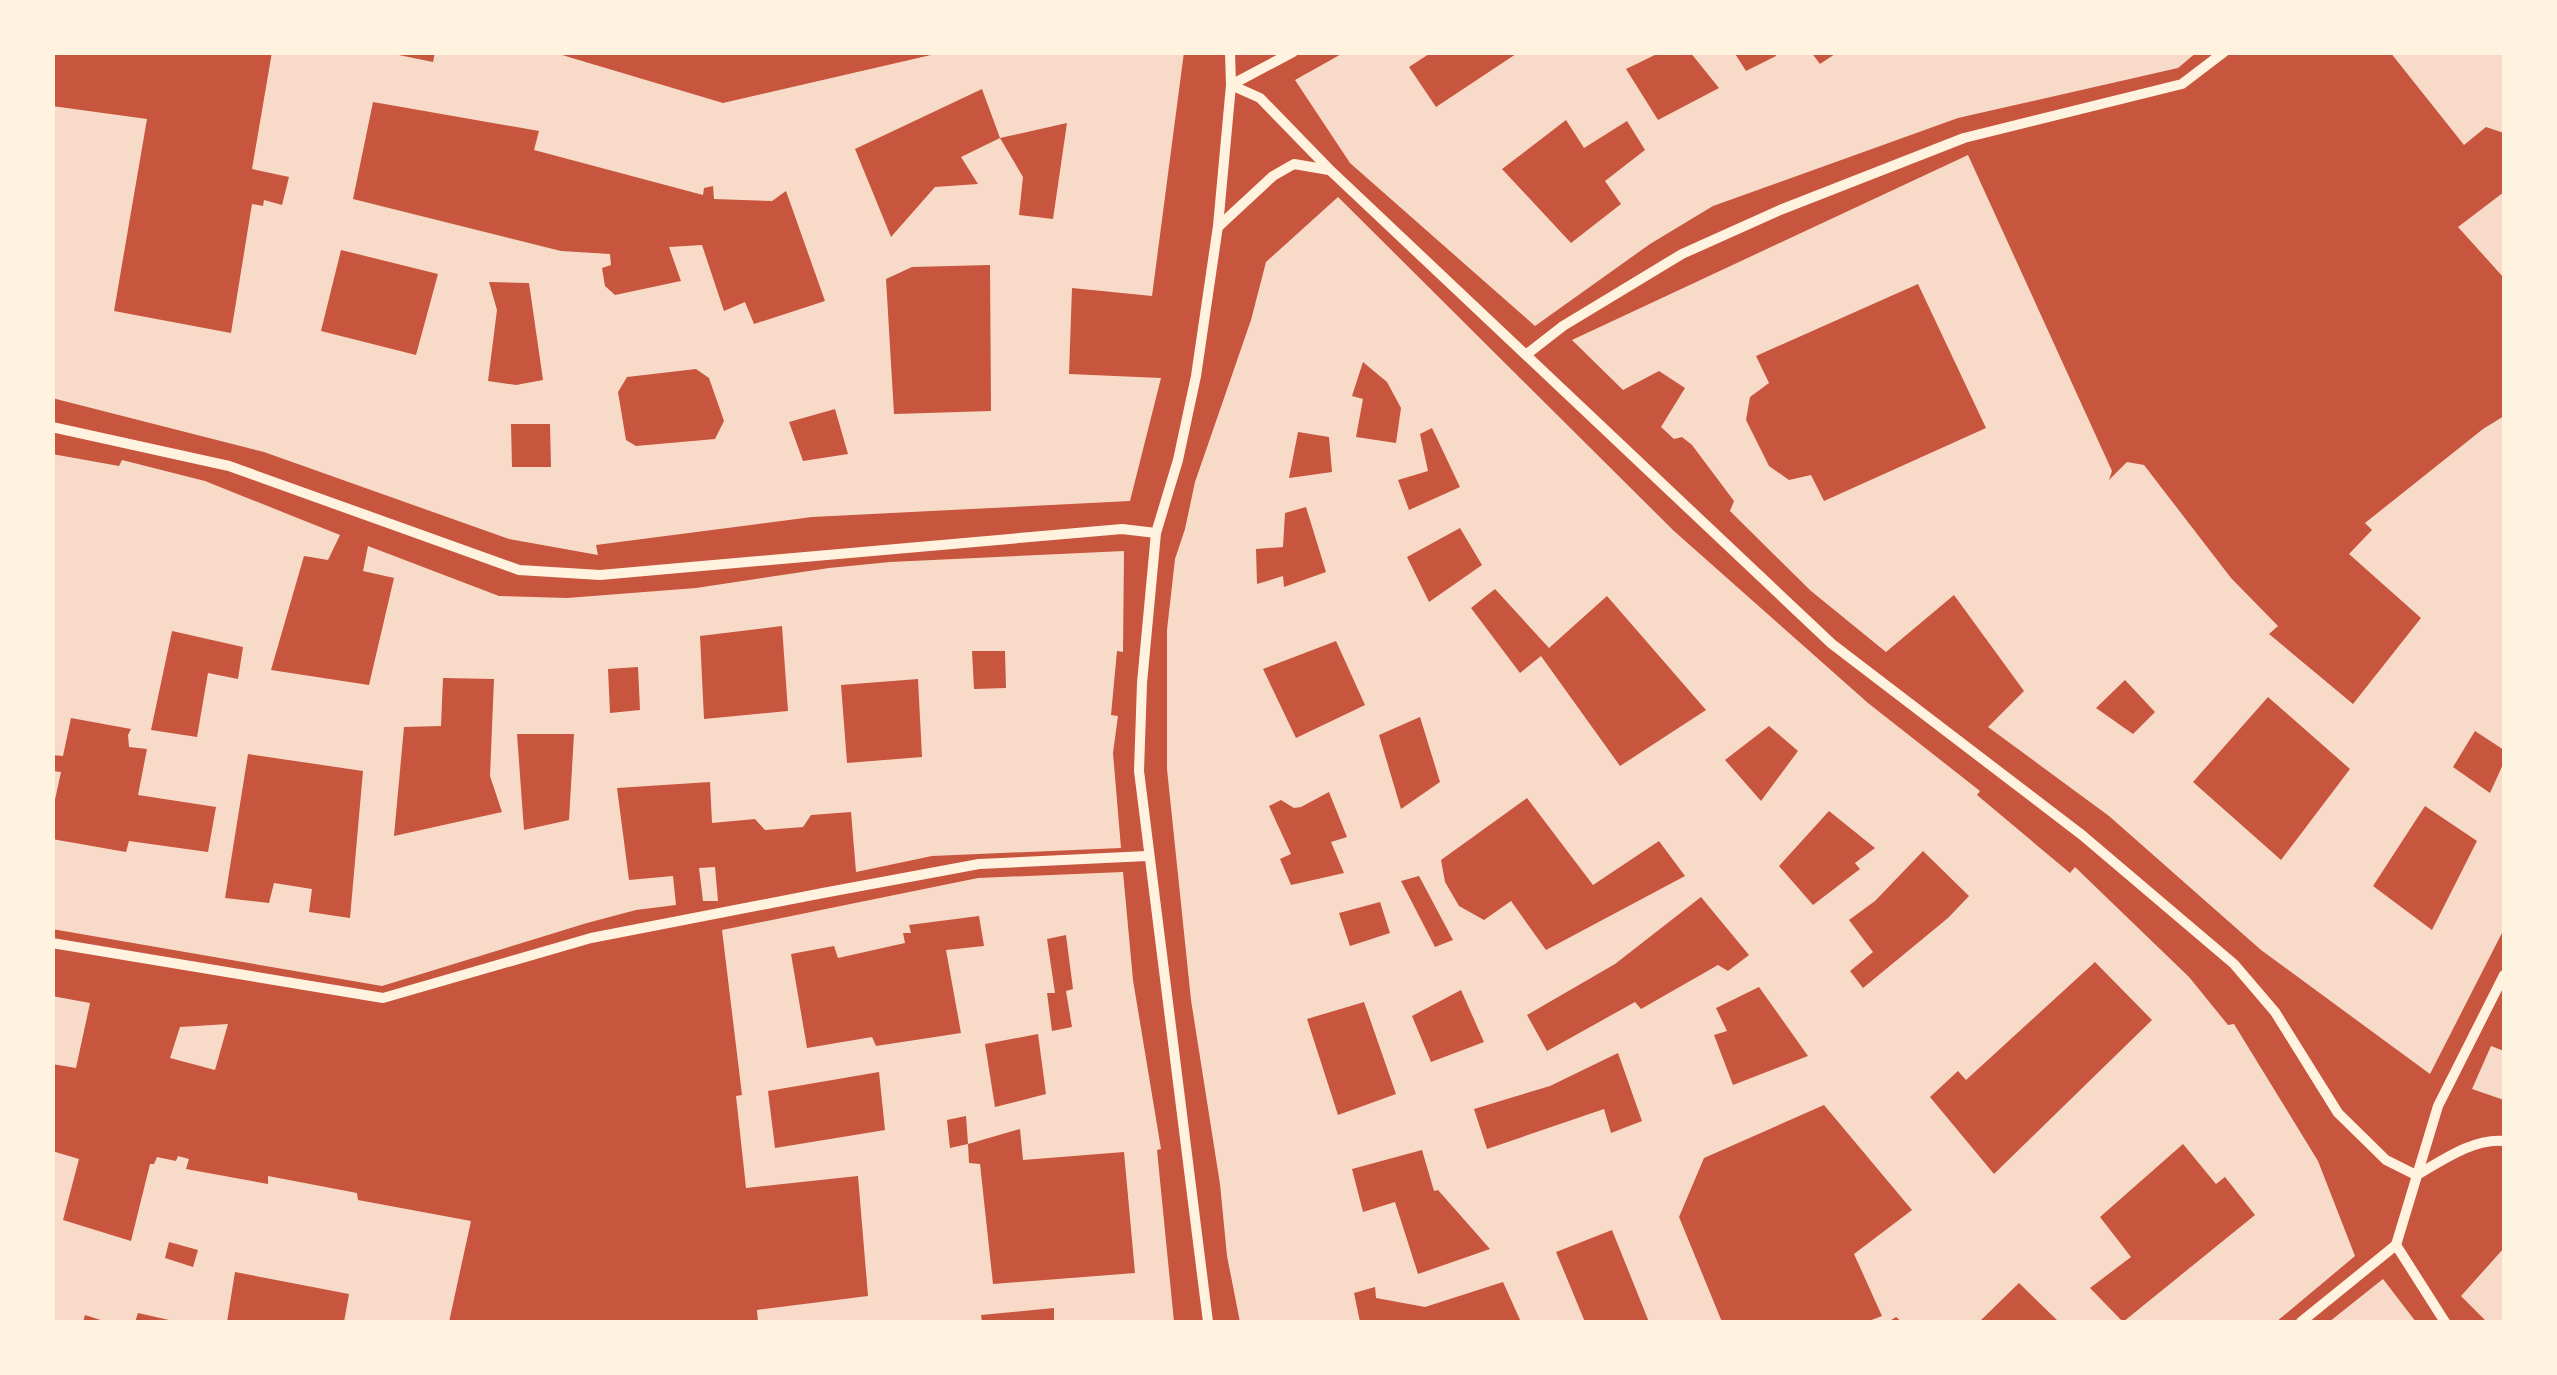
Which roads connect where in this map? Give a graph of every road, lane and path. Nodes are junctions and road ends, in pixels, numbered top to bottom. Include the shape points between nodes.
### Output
1 (1230, 52) edge
2 (1292, 52) edge
3 (2224, 52) edge
4 (1231, 85) junction
5 (1331, 171) junction
6 (1218, 226) junction
7 (1527, 354) junction
8 (52, 427) edge
9 (1156, 533) junction
10 (1148, 856) junction
11 (52, 942) edge
12 (2504, 975) edge
13 (2504, 1140) edge
14 (2416, 1175) junction
15 (2396, 1245) junction
16 (1208, 1322) edge
17 (2301, 1322) edge
18 (2445, 1322) edge

1 - 4 street
2 - 4 street
3 - 7 street via 2182,84 1964,138 1780,210 1682,254
4 - 5 street via 1260,98
4 - 6 street
5 - 6 street via 1294,164
5 - 7 street
6 - 9 street via 1196,376
7 - 14 street via 1832,644 2082,836 2234,964 2275,1012 2338,1113 2386,1160
8 - 9 street via 229,466 519,570 600,575 1122,528
9 - 10 street via 1139,770
10 - 11 street via 978,864 805,896 591,938 383,998
10 - 16 street
12 - 14 street via 2438,1106
13 - 14 street via 2459,1151
14 - 15 street
15 - 17 street
15 - 18 street

